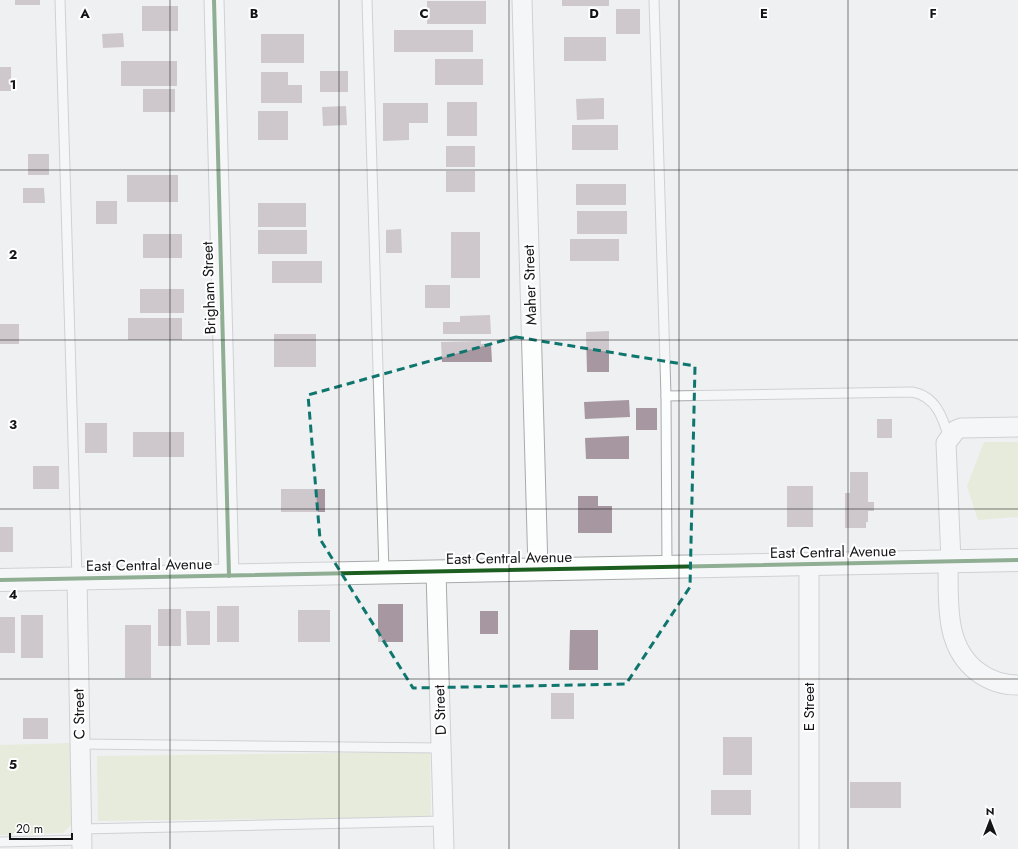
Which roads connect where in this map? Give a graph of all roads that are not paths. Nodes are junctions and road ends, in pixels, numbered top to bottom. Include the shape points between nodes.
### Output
1 (60, 0) edge
2 (214, 0) edge
3 (367, 0) edge
4 (522, 0) edge
5 (654, 0) edge
6 (666, 396) junction
7 (1018, 427) edge
8 (949, 438) junction
9 (1018, 560) edge
10 (950, 561) junction
11 (809, 564) junction
12 (667, 567) junction
13 (538, 570) junction
14 (436, 572) junction
15 (384, 573) junction
16 (229, 576) junction
17 (77, 579) junction
18 (0, 580) edge
19 (1018, 686) edge
20 (80, 744) junction
21 (441, 748) junction
22 (443, 822) junction
23 (82, 839) edge
24 (0, 842) edge
25 (444, 849) edge
26 (809, 849) edge

1 - 17 lane
2 - 16 street, Brigham Street
3 - 15 lane
4 - 13 street, Maher Street
5 - 6 lane
6 - 8 lane via 912,392 921,394 937,408
6 - 12 lane
7 - 8 street via 961,428
8 - 10 street via 946,450
9 - 10 street, East Central Avenue
10 - 11 street, East Central Avenue
10 - 19 street via 951,628 960,651 968,663 985,677 1005,685
11 - 12 street, East Central Avenue
11 - 26 street, E Street
12 - 13 street, East Central Avenue
13 - 14 street, East Central Avenue
14 - 15 street, East Central Avenue
14 - 21 street, D Street
15 - 16 street, East Central Avenue
16 - 17 street, East Central Avenue
17 - 18 street, East Central Avenue
17 - 20 street, C Street
20 - 21 lane
20 - 23 street, C Street
21 - 22 street, D Street
22 - 23 lane
22 - 25 street, D Street
23 - 24 lane

